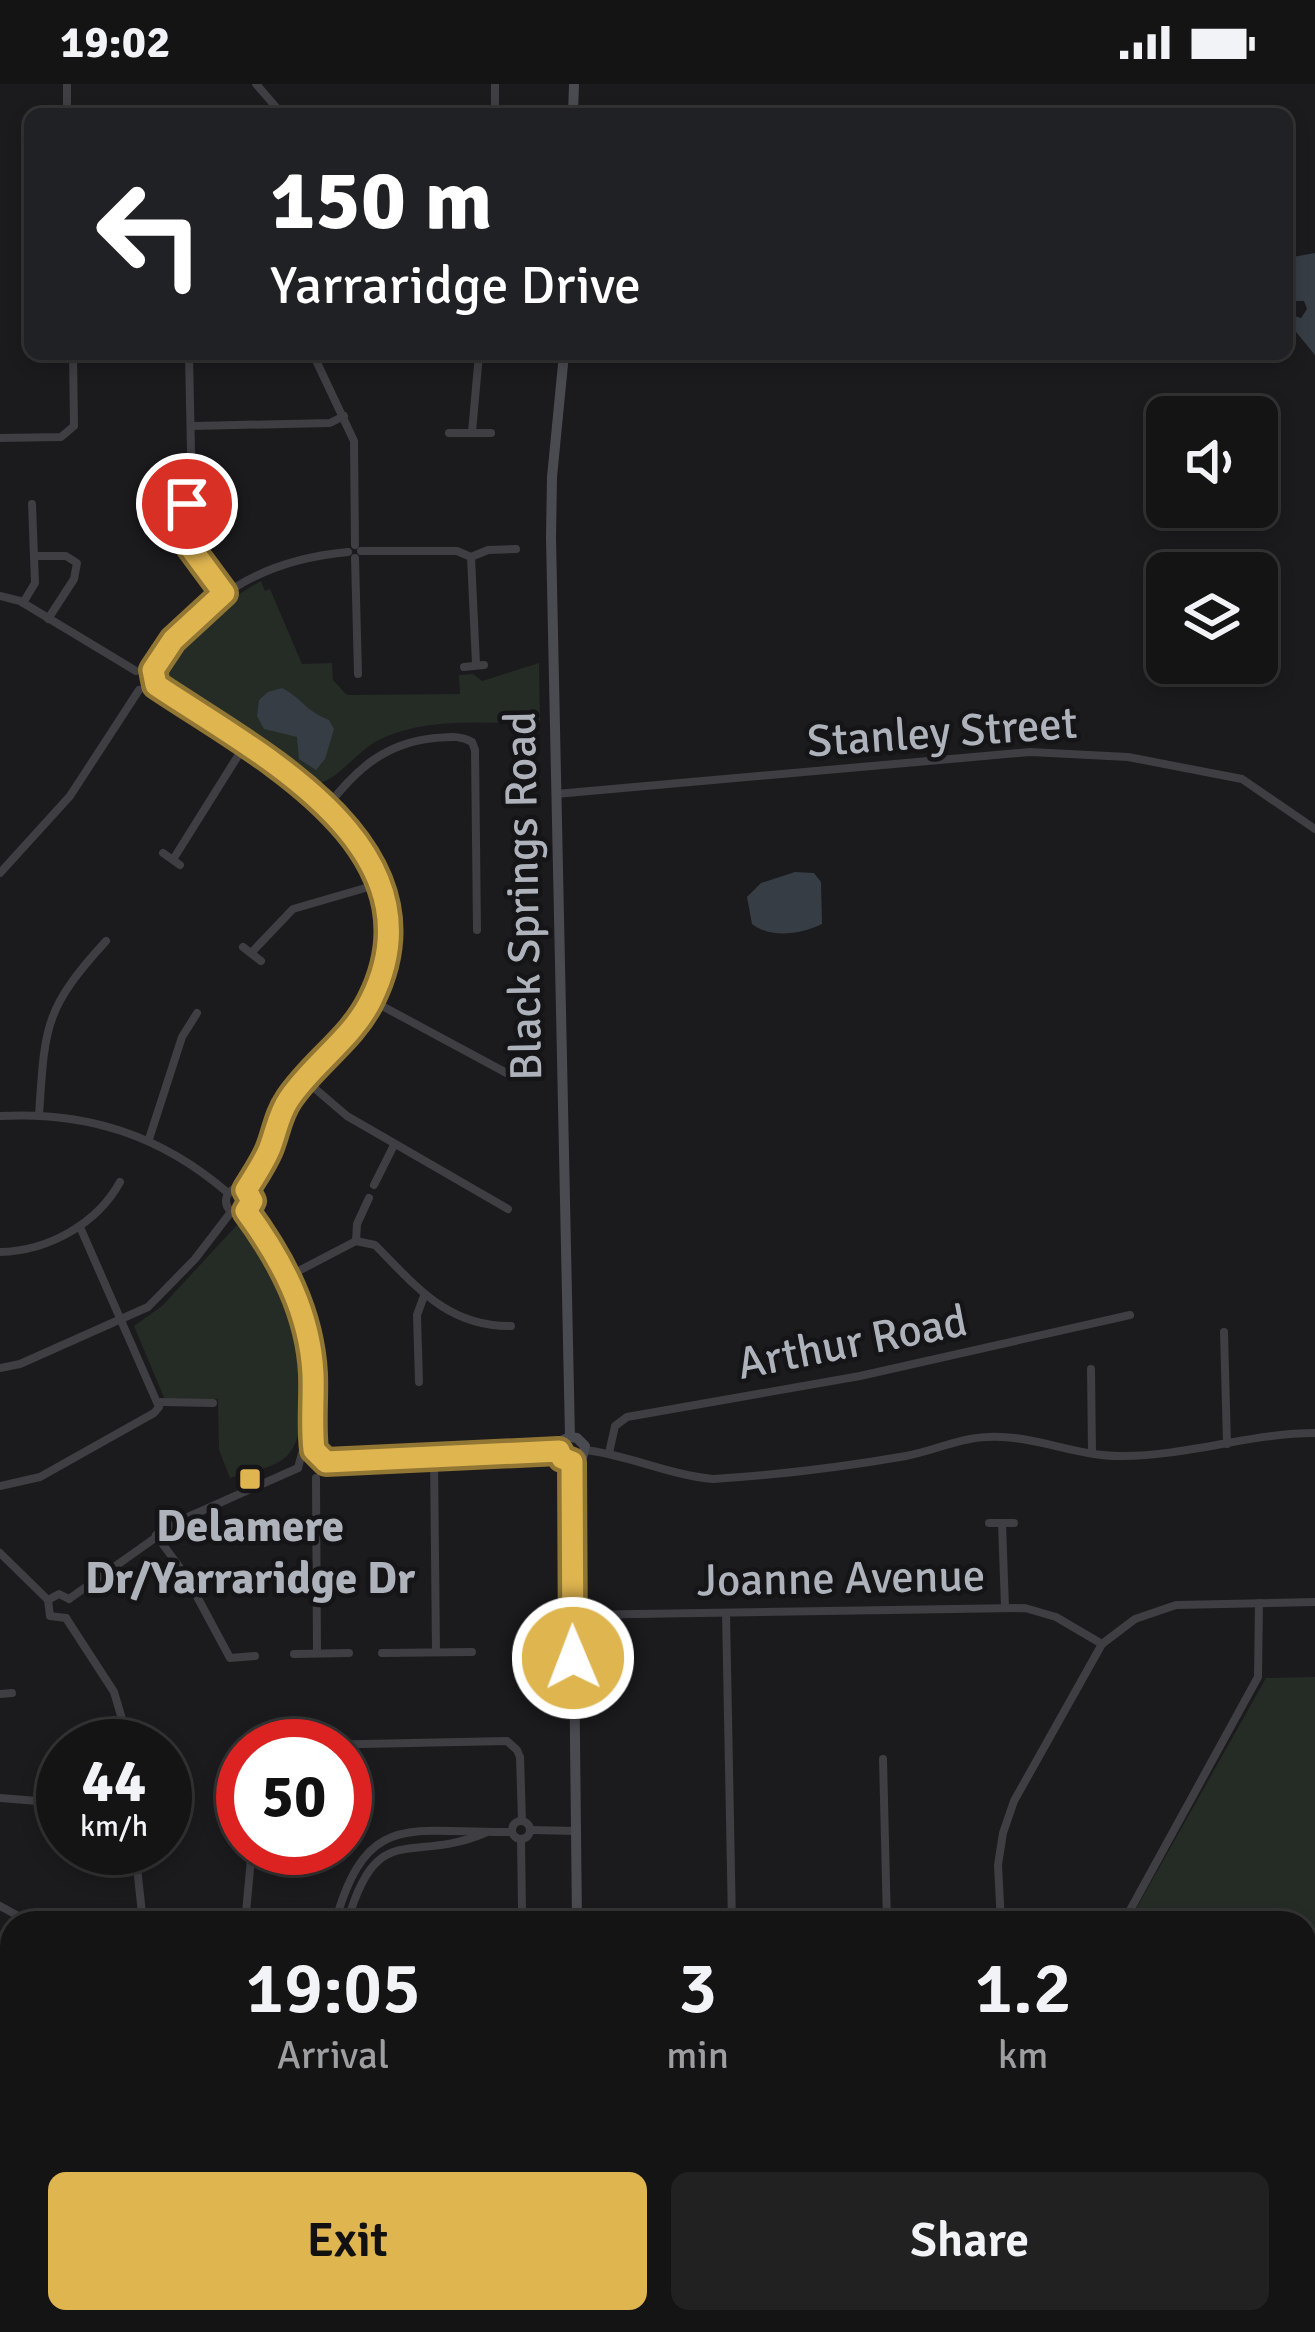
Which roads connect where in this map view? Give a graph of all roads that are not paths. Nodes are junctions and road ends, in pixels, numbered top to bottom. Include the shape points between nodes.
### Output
1 (495, 84) edge
2 (495, 106) dead end
3 (73, 360) edge
4 (189, 360) edge
5 (316, 360) edge
6 (478, 360) edge
7 (563, 360) edge
8 (344, 416) junction
9 (193, 426) junction
10 (472, 432) junction
11 (491, 433) dead end
12 (449, 434) dead end
13 (0, 438) edge
14 (191, 452) dead end
15 (32, 504) dead end
16 (187, 504) dead end
17 (516, 549) dead end
18 (355, 552) junction
19 (34, 556) junction
20 (471, 557) junction
21 (224, 593) junction
22 (0, 596) edge
23 (23, 603) junction
24 (48, 619) junction
25 (464, 667) dead end
26 (153, 670) junction
27 (136, 671) junction
28 (358, 674) dead end
29 (156, 685) junction
30 (140, 690) junction
31 (246, 743) junction
32 (556, 794) junction
33 (327, 807) junction
34 (1315, 829) edge
35 (163, 853) dead end
36 (0, 873) edge
37 (380, 884) junction
38 (477, 930) dead end
39 (106, 941) dead end
40 (261, 962) dead end
41 (371, 1000) junction
42 (197, 1013) dead end
43 (514, 1077) dead end
44 (304, 1080) junction
45 (39, 1115) junction
46 (0, 1116) edge
47 (149, 1139) junction
48 (394, 1145) junction
49 (120, 1182) dead end
50 (374, 1185) dead end
51 (246, 1190) junction
52 (229, 1193) junction
53 (369, 1198) dead end
54 (508, 1209) dead end
55 (246, 1211) junction
56 (231, 1212) junction
57 (80, 1227) junction
58 (356, 1241) junction
59 (0, 1252) edge
60 (287, 1277) junction
61 (424, 1296) junction
62 (1130, 1315) dead end
63 (122, 1319) junction
64 (511, 1326) dead end
65 (1224, 1333) dead end
66 (0, 1369) edge
67 (1091, 1369) dead end
68 (419, 1382) dead end
69 (160, 1402) junction
70 (214, 1403) dead end
71 (1315, 1433) edge
72 (569, 1437) junction
73 (1227, 1444) junction
74 (314, 1450) junction
75 (585, 1450) junction
76 (559, 1451) junction
77 (1092, 1452) junction
78 (609, 1453) junction
79 (434, 1458) junction
80 (326, 1462) junction
81 (572, 1462) junction
82 (298, 1468) junction
83 (316, 1478) junction
84 (0, 1486) edge
85 (989, 1523) dead end
86 (1002, 1523) junction
87 (1014, 1523) dead end
88 (156, 1535) junction
89 (0, 1553) edge
90 (69, 1599) junction
91 (48, 1600) junction
92 (1315, 1602) edge
93 (1259, 1603) junction
94 (1005, 1607) junction
95 (726, 1612) junction
96 (572, 1615) junction
97 (66, 1618) junction
98 (1102, 1644) junction
99 (349, 1652) dead end
100 (436, 1652) junction
101 (472, 1652) dead end
102 (317, 1653) junction
103 (382, 1653) dead end
104 (294, 1654) dead end
105 (256, 1656) dead end
106 (11, 1693) dead end
107 (0, 1694) edge
108 (121, 1719) edge
109 (372, 1744) edge
110 (883, 1760) dead end
111 (0, 1798) edge
112 (36, 1801) edge
113 (522, 1821) junction
114 (531, 1830) junction
115 (576, 1831) junction
116 (486, 1832) junction
117 (512, 1832) junction
118 (520, 1840) junction
119 (136, 1875) edge
120 (249, 1875) edge
121 (140, 1911) edge
122 (246, 1911) edge
123 (337, 1911) edge
124 (351, 1911) edge
125 (522, 1911) edge
126 (577, 1911) edge
127 (733, 1911) edge
128 (886, 1911) edge
129 (1000, 1911) edge
130 (1130, 1911) edge

1 - 2 street
3 - 13 street via 69,433
4 - 9 street
5 - 8 street
6 - 10 street
7 - 32 main road, Black Springs Road via 552,477
8 - 9 street via 330,423
8 - 18 street via 354,442
9 - 14 street
10 - 11 street
10 - 12 street
15 - 19 street
16 - 21 street via 190,547
17 - 20 street
18 - 20 street
18 - 21 street via 284,562
18 - 28 street
19 - 23 street via 34,584
19 - 24 street via 77,563
20 - 25 street via 480,664
21 - 26 street
22 - 23 street
23 - 24 street
24 - 27 street
26 - 27 street
26 - 29 street
27 - 30 street
29 - 30 street
29 - 31 street
30 - 36 street via 70,796
31 - 33 street
31 - 35 street via 177,862
32 - 34 street, Stanley Street via 1086,752 1242,779
32 - 72 main road, Black Springs Road
33 - 37 street via 358,841
33 - 38 street via 359,768 388,750 457,736 472,742
37 - 40 street via 293,909 248,950
37 - 41 street via 386,934
39 - 45 street via 50,1016
41 - 43 street
41 - 44 street
42 - 47 street
44 - 48 street
44 - 51 street
45 - 46 street
45 - 47 street
47 - 52 street
48 - 50 street
48 - 54 street
49 - 57 street
51 - 52 street
51 - 55 street
52 - 56 street
53 - 58 street
55 - 56 street
55 - 60 street
56 - 63 street via 156,1302
57 - 59 street via 30,1249
57 - 63 street
58 - 60 street
58 - 61 street via 375,1245
60 - 74 street via 310,1348
61 - 64 street via 476,1324
61 - 68 street
62 - 78 street, Arthur Road via 627,1418 614,1426
63 - 66 street
63 - 69 street
65 - 73 street
67 - 77 street
69 - 70 street
69 - 84 street via 154,1413 40,1477
71 - 73 street
72 - 75 main road
72 - 76 main road
73 - 77 street via 1142,1456
74 - 80 street
74 - 82 street via 302,1453
75 - 78 street
75 - 81 main road
76 - 79 street
76 - 81 main road
77 - 78 street via 989,1436 909,1456 713,1478
79 - 80 street
79 - 100 street
80 - 83 street
81 - 96 main road
82 - 83 street
82 - 88 street
83 - 102 street
85 - 86 street
86 - 87 street
86 - 94 street
88 - 90 street
88 - 105 street via 230,1658
89 - 91 street
90 - 91 street
90 - 97 street
91 - 97 street via 50,1616
92 - 93 street
93 - 98 street via 1160,1609
93 - 130 street via 1258,1677
94 - 95 street, Joanne Avenue
94 - 98 street, Joanne Avenue via 1039,1610
95 - 96 street, Joanne Avenue
95 - 127 street
96 - 115 main road
97 - 108 street via 107,1680
98 - 129 street via 1014,1801 998,1865
99 - 102 street
100 - 101 street
100 - 103 street
102 - 104 street
106 - 107 street
109 - 113 street via 507,1741 520,1757
110 - 128 street
111 - 112 street
113 - 114 street
113 - 117 street
114 - 115 street
114 - 118 street
115 - 126 main road
116 - 117 street
116 - 123 street via 406,1833 380,1843 346,1881
116 - 124 street via 385,1854 363,1877
117 - 118 street
118 - 125 street
119 - 121 street
120 - 122 street

